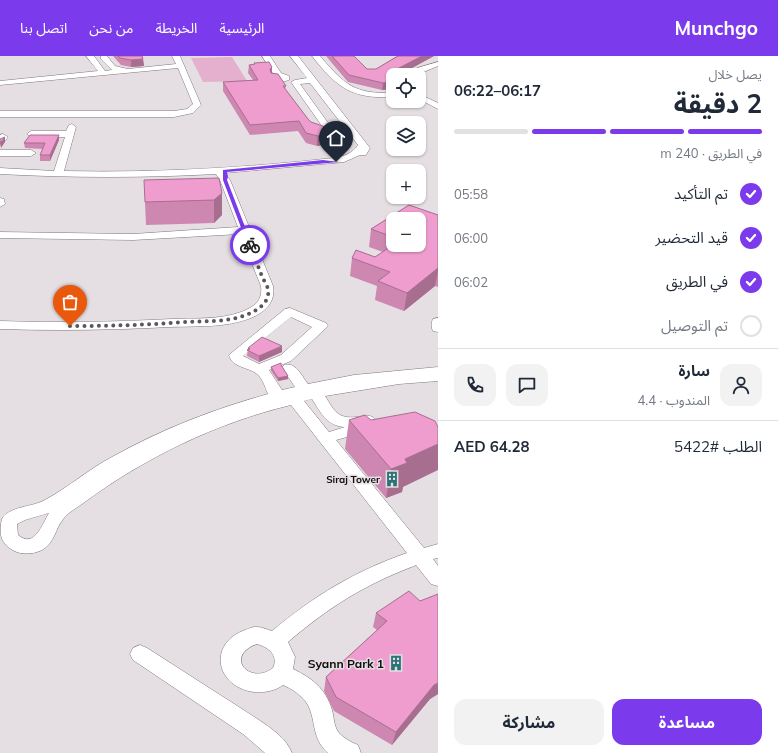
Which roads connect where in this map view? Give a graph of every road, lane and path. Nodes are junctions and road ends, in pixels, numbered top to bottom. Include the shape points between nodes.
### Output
1 (90, 56) edge
2 (176, 56) edge
3 (266, 56) edge
4 (294, 56) edge
5 (316, 56) edge
6 (104, 57) dead end
7 (428, 59) dead end
8 (438, 64) edge
9 (180, 66) junction
10 (426, 68) edge
11 (139, 70) junction
12 (103, 73) junction
13 (278, 75) edge
14 (312, 80) junction
15 (0, 82) edge
16 (386, 94) edge
17 (366, 95) junction
18 (386, 99) edge
19 (426, 100) edge
20 (305, 101) junction
21 (330, 104) junction
22 (438, 106) edge
23 (0, 113) edge
24 (31, 134) edge
25 (321, 134) edge
26 (0, 153) edge
27 (31, 153) dead end
28 (0, 171) edge
29 (58, 174) junction
30 (223, 174) junction
31 (244, 230) junction
32 (0, 236) edge
33 (438, 322) edge
34 (0, 325) edge
35 (438, 328) edge
36 (289, 368) dead end
37 (258, 369) junction
38 (436, 375) edge
39 (304, 394) junction
40 (277, 396) junction
41 (324, 438) junction
42 (429, 554) edge
43 (438, 579) edge
44 (275, 641) junction
45 (140, 654) dead end
46 (282, 674) junction
47 (281, 753) edge
48 (350, 753) edge

1 - 12 street
2 - 9 street
3 - 13 street
4 - 14 street
5 - 17 street via 342,85
6 - 11 street via 114,69
7 - 8 street
8 - 10 street
9 - 11 street
9 - 23 street via 196,105 190,111 174,114
11 - 12 street
12 - 15 street
14 - 20 street via 295,82
14 - 21 street
16 - 17 street
17 - 18 street via 361,97 369,100
19 - 22 street
20 - 21 street
20 - 25 street via 332,134
21 - 30 street via 365,148 362,155 352,160
24 - 29 street via 71,131
26 - 27 street
28 - 29 street
29 - 30 street
30 - 31 street
31 - 32 street via 133,237
31 - 34 street via 269,293 261,307 240,317 151,324 43,327
33 - 35 street
36 - 39 street
37 - 37 street via 240,361 236,354 290,312 321,326 286,358
37 - 40 street via 269,380
38 - 39 street
39 - 40 street
39 - 40 street via 199,432 136,461 58,513 43,539 35,545 25,548 14,546 7,542 3,535 4,527 10,521 50,506 93,476 140,449 223,413
39 - 41 street
39 - 41 street via 338,422 348,424 382,421
41 - 42 street
42 - 43 street
42 - 44 street via 366,577 319,605
44 - 46 street via 286,657
44 - 46 street via 257,635 238,642 230,657 231,666 236,674 254,684 274,680
45 - 47 street via 251,727
46 - 48 street via 312,693 318,704 326,735 335,746

